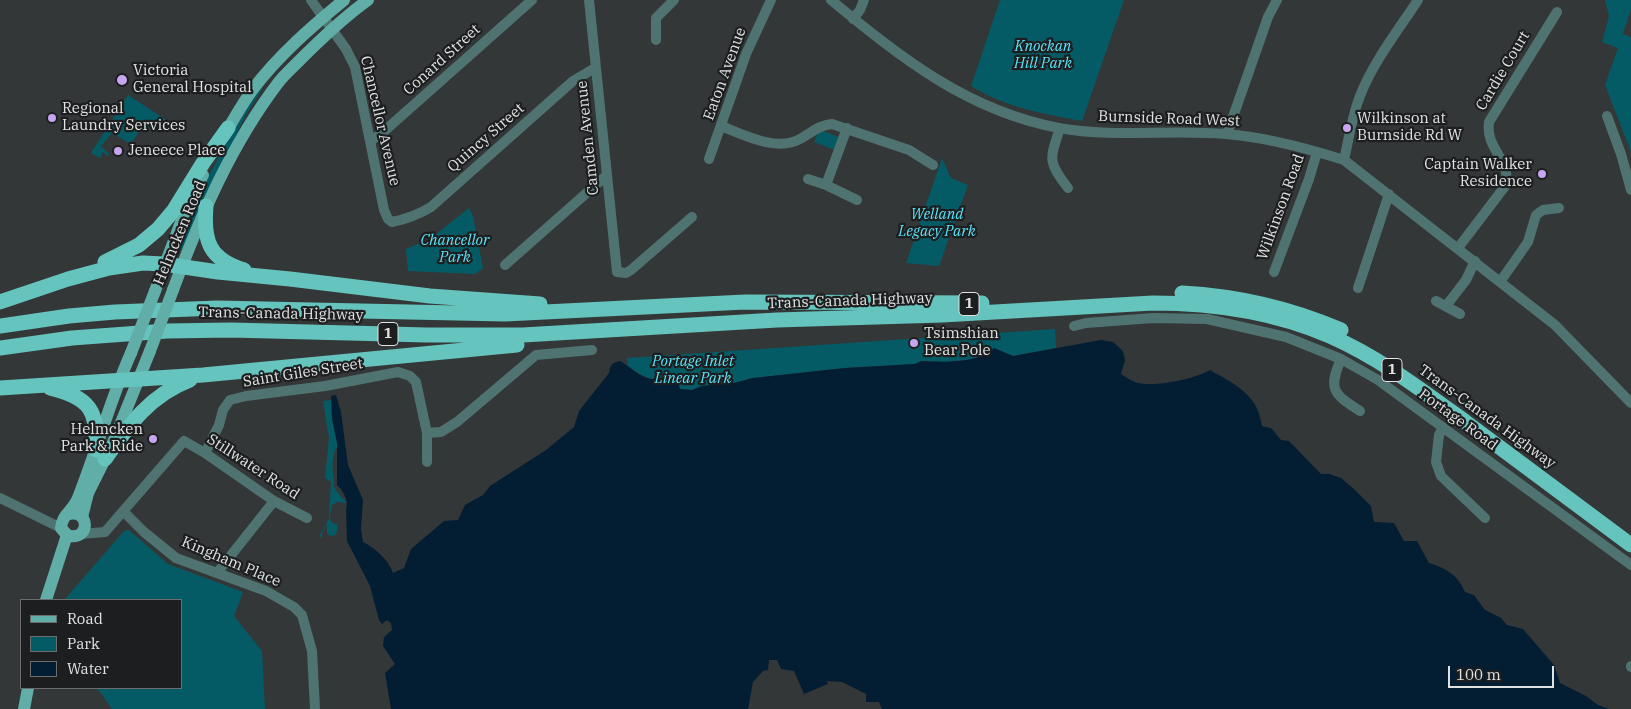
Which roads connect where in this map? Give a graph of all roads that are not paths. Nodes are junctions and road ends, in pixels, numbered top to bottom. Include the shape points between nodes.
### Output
1 (311, 0) edge
2 (344, 0) edge
3 (368, 0) edge
4 (532, 0) edge
5 (589, 0) edge
6 (674, 0) edge
7 (770, 0) edge
8 (831, 0) edge
9 (864, 0) edge
10 (1277, 0) edge
11 (1418, 0) edge
12 (1557, 12) dead end
13 (324, 18) junction
14 (853, 19) junction
15 (332, 29) junction
16 (656, 40) dead end
17 (595, 68) junction
18 (1607, 116) dead end
19 (721, 126) junction
20 (228, 128) junction
21 (847, 128) junction
22 (1060, 128) junction
23 (1227, 134) junction
24 (370, 141) junction
25 (1317, 152) junction
26 (709, 159) dead end
27 (1344, 160) junction
28 (933, 164) dead end
29 (607, 175) junction
30 (808, 179) dead end
31 (826, 185) junction
32 (1068, 188) dead end
33 (1631, 190) edge
34 (1389, 194) junction
35 (857, 200) dead end
36 (206, 206) junction
37 (1559, 208) dead end
38 (692, 217) dead end
39 (392, 222) joint
40 (1458, 248) junction
41 (1475, 261) junction
42 (164, 264) junction
43 (504, 265) dead end
44 (182, 268) junction
45 (1274, 272) dead end
46 (68, 279) junction
47 (290, 279) junction
48 (1500, 282) junction
49 (1358, 288) dead end
50 (1436, 301) dead end
51 (0, 302) edge
52 (718, 303) junction
53 (1446, 306) junction
54 (1460, 314) dead end
55 (777, 320) junction
56 (0, 326) edge
57 (1074, 326) dead end
58 (0, 348) edge
59 (592, 350) dead end
60 (1341, 359) junction
61 (203, 375) junction
62 (138, 380) junction
63 (119, 381) junction
64 (39, 385) junction
65 (0, 388) edge
66 (1631, 403) edge
67 (1360, 411) dead end
68 (1443, 427) junction
69 (427, 433) junction
70 (205, 453) junction
71 (100, 455) junction
72 (427, 462) dead end
73 (0, 498) edge
74 (274, 501) junction
75 (124, 512) junction
76 (307, 518) dead end
77 (1485, 518) dead end
78 (72, 527) junction
79 (1631, 533) edge
80 (1631, 545) edge
81 (1631, 565) edge
82 (217, 574) junction
83 (46, 599) edge
84 (28, 689) edge
85 (24, 709) edge
86 (315, 709) edge

1 - 13 street, Chancellor Avenue
2 - 13 main road, Helmcken Road
3 - 15 main road, Helmcken Road
4 - 24 street, Conard Street
5 - 17 street, Camden Avenue
6 - 16 street via 656,18
7 - 19 street, Eaton Avenue via 746,54
8 - 14 street, Burnside Road West
9 - 14 street
10 - 23 street
11 - 27 street via 1360,93
12 - 40 street, Cardie Court via 1489,122 1488,136 1505,164 1506,185
13 - 15 street, Chancellor Avenue
13 - 20 main road, Helmcken Road via 270,68
14 - 22 street, Burnside Road West via 914,65 966,97 1007,114
15 - 24 street, Chancellor Avenue via 355,67
15 - 36 main road, Helmcken Road via 280,81 238,144
17 - 29 street, Camden Avenue
17 - 39 street, Quincy Street via 573,81 431,207 407,219
18 - 33 street
19 - 21 street via 747,136 786,144 826,124
19 - 26 street, Eaton Avenue
20 - 42 main road, Helmcken Road via 187,206
20 - 46 highway via 158,229 129,251
21 - 28 street via 909,150
21 - 31 street
22 - 23 street, Burnside Road West via 1111,133
22 - 32 street via 1051,156 1055,172
23 - 25 street, Burnside Road West
24 - 39 street, Chancellor Avenue via 384,210
25 - 27 street, Burnside Road West
25 - 45 street, Wilkinson Road
27 - 34 street, Burnside Road West
29 - 38 street, Camden Avenue via 617,272 631,270
29 - 43 street
30 - 31 street
31 - 35 street
34 - 40 street, Burnside Road West
34 - 49 street
36 - 44 main road, Helmcken Road
36 - 47 highway via 205,233 217,256 233,266
37 - 48 street via 1542,210 1536,215 1528,242
40 - 41 street, Burnside Road West
41 - 48 street, Burnside Road West
41 - 53 street via 1466,280
42 - 44 highway
42 - 46 highway via 121,265
42 - 63 main road, Helmcken Road, bridge
44 - 47 highway
44 - 62 main road, Helmcken Road, bridge
46 - 51 highway
47 - 52 highway via 430,296 533,304 674,299
48 - 66 street, Burnside Road West via 1555,325
50 - 53 street
52 - 56 highway, Trans-Canada Highway / 1 via 505,314 166,309 69,316
52 - 79 highway, Trans-Canada Highway / 1 via 973,304 1175,293 1274,306 1314,318 1398,361
53 - 54 street
55 - 58 highway, Trans-Canada Highway / 1 via 491,336 167,330
55 - 61 highway via 748,327 601,337
55 - 80 highway, Trans-Canada Highway / 1 via 1153,303 1187,303 1259,313 1330,336 1384,365
57 - 60 street, Portage Road via 1153,318 1207,320 1286,337
59 - 69 street via 536,355 457,422 441,432
60 - 67 street via 1334,387 1341,399
60 - 68 street, Portage Road via 1378,380
61 - 62 highway
61 - 71 highway via 174,386 159,396
62 - 63 highway
62 - 71 main road, Helmcken Road
63 - 64 highway
63 - 71 main road, Helmcken Road
64 - 65 highway
64 - 71 highway via 70,394 92,411
68 - 77 street via 1436,462 1441,476
68 - 81 street, Portage Road
69 - 70 street, Saint Giles Street via 416,382 398,372 230,400
69 - 72 street
70 - 74 street, Stillwater Road
70 - 75 street, Stillwater Road via 184,441
71 - 78 main road, Helmcken Road via 75,504
73 - 78 street
74 - 76 street, Stillwater Road
74 - 82 street
75 - 78 street via 105,532
75 - 82 street, Kingham Place via 176,558
78 - 83 main road, Helmcken Road
82 - 86 street, Kingham Place via 266,592 302,615 312,651
84 - 85 main road

